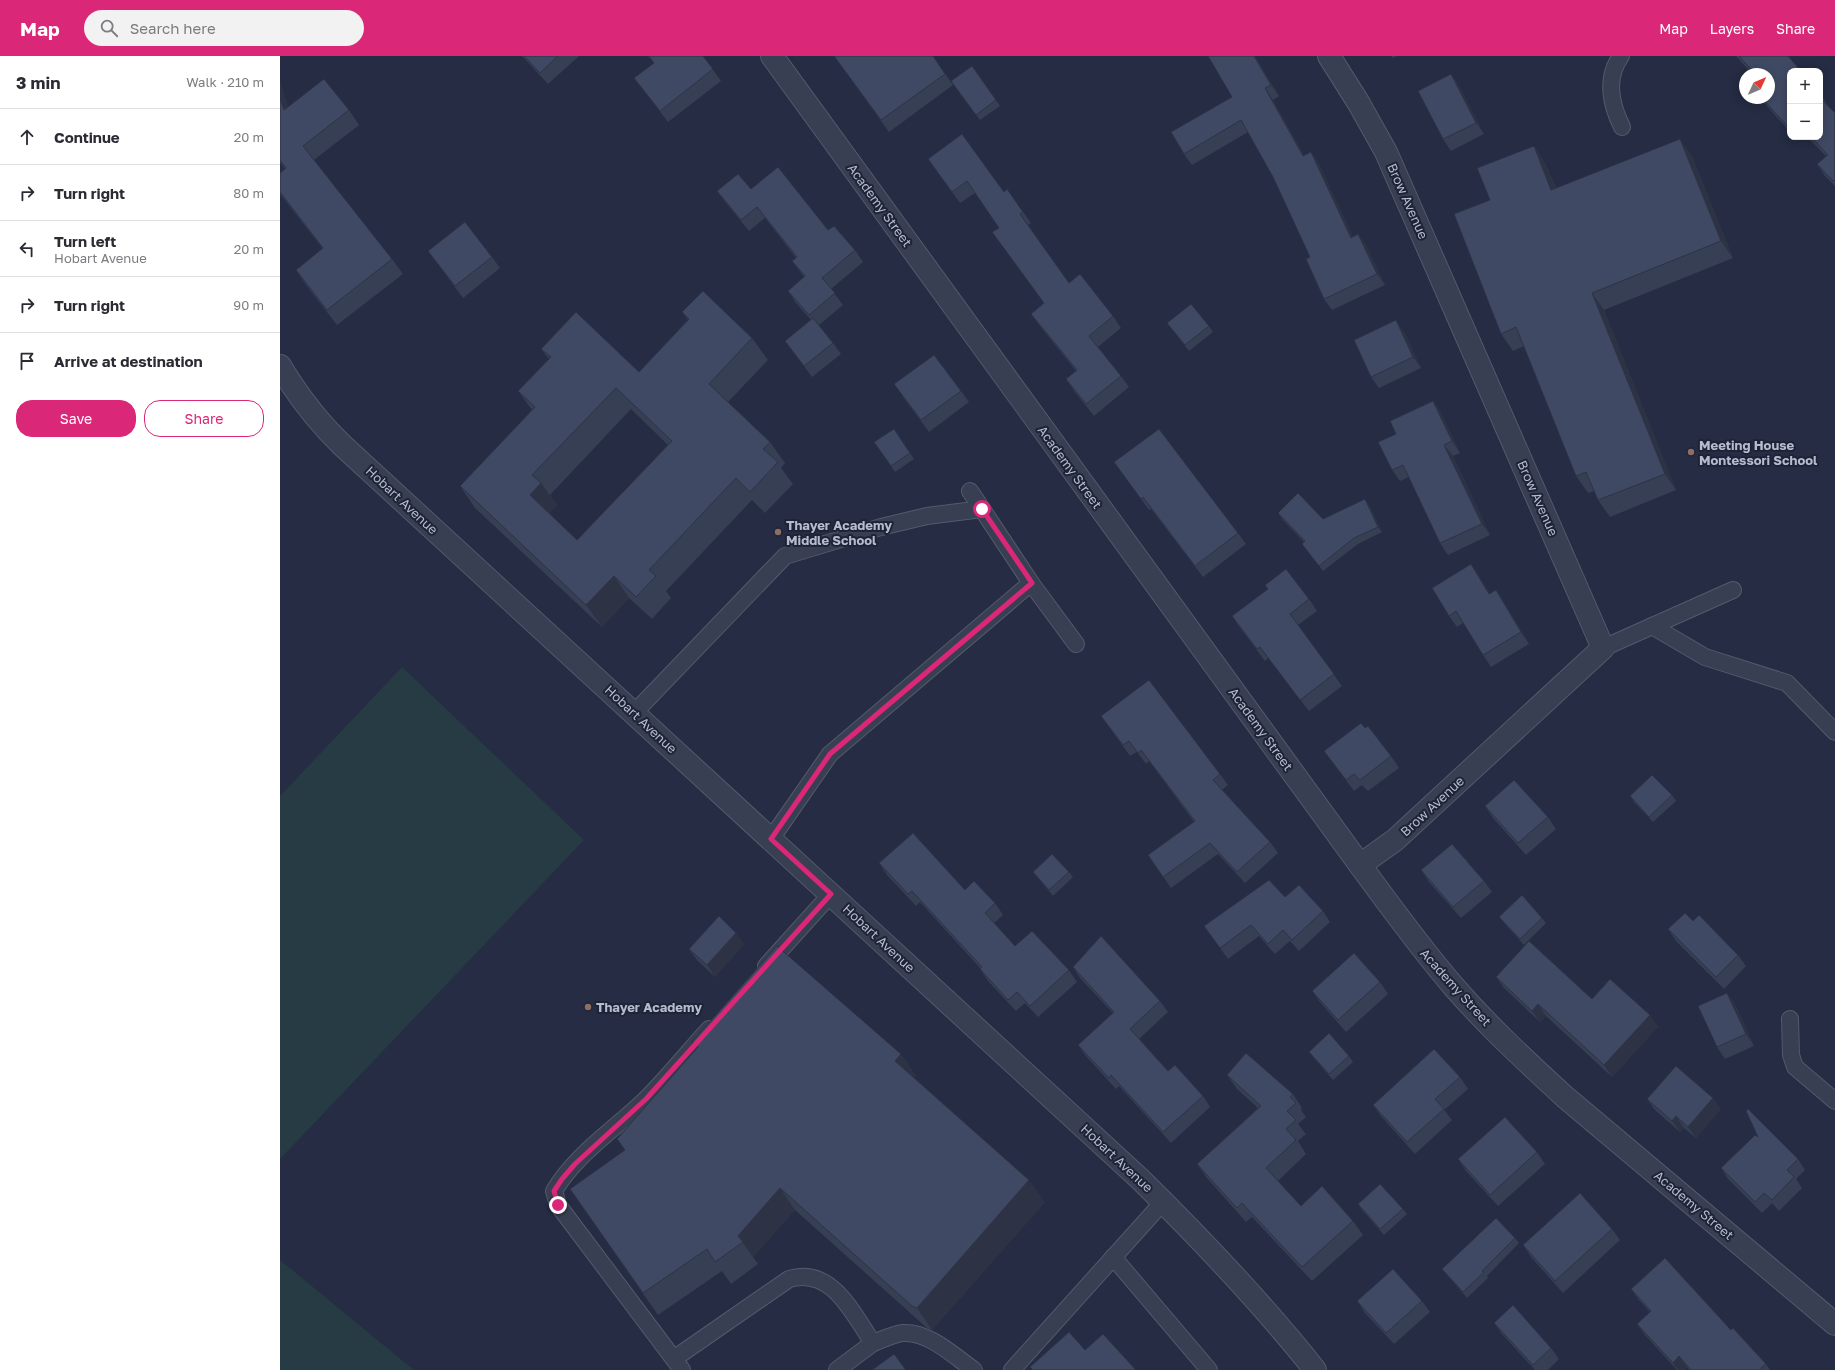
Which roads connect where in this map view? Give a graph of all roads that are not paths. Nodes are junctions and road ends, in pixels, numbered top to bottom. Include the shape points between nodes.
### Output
1 (772, 56) edge
2 (1329, 56) edge
3 (1621, 56) edge
4 (1622, 127) dead end
5 (280, 366) edge
6 (970, 491) dead end
7 (982, 509) junction
8 (1032, 583) junction
9 (1733, 590) dead end
10 (1652, 626) junction
11 (1076, 644) dead end
12 (1603, 648) junction
13 (634, 713) junction
14 (1835, 732) edge
15 (771, 839) junction
16 (1360, 865) junction
17 (831, 894) junction
18 (757, 976) edge
19 (720, 1017) edge
20 (1790, 1019) dead end
21 (1835, 1102) edge
22 (1163, 1202) junction
23 (1113, 1257) junction
24 (1835, 1324) edge
25 (873, 1343) junction
26 (678, 1364) edge
27 (837, 1370) edge
28 (974, 1370) edge
29 (1012, 1370) edge
30 (1209, 1370) edge
31 (1315, 1370) edge

1 - 16 street, Academy Street
2 - 12 street, Brow Avenue via 1386,152
3 - 4 lane via 1611,86 1615,113
5 - 13 street, Hobart Avenue via 306,406 323,426
6 - 7 lane
7 - 8 lane
7 - 13 lane via 927,516 785,556
8 - 11 lane
8 - 15 lane via 830,754
9 - 10 lane
10 - 12 lane
10 - 14 lane via 1705,657 1787,683
12 - 16 street, Brow Avenue via 1395,840
13 - 15 street, Hobart Avenue
15 - 17 street, Hobart Avenue
16 - 24 street, Academy Street via 1441,971 1524,1059 1565,1097
17 - 18 lane
17 - 22 street, Hobart Avenue
19 - 26 lane via 646,1099 575,1164 554,1191 558,1205
20 - 21 lane via 1791,1055 1795,1067
22 - 23 lane
22 - 31 street, Hobart Avenue via 1260,1304
23 - 29 lane
23 - 30 lane
25 - 26 lane via 841,1296 824,1282 812,1277 799,1276 789,1279
25 - 27 lane
25 - 28 lane via 902,1333 918,1334

